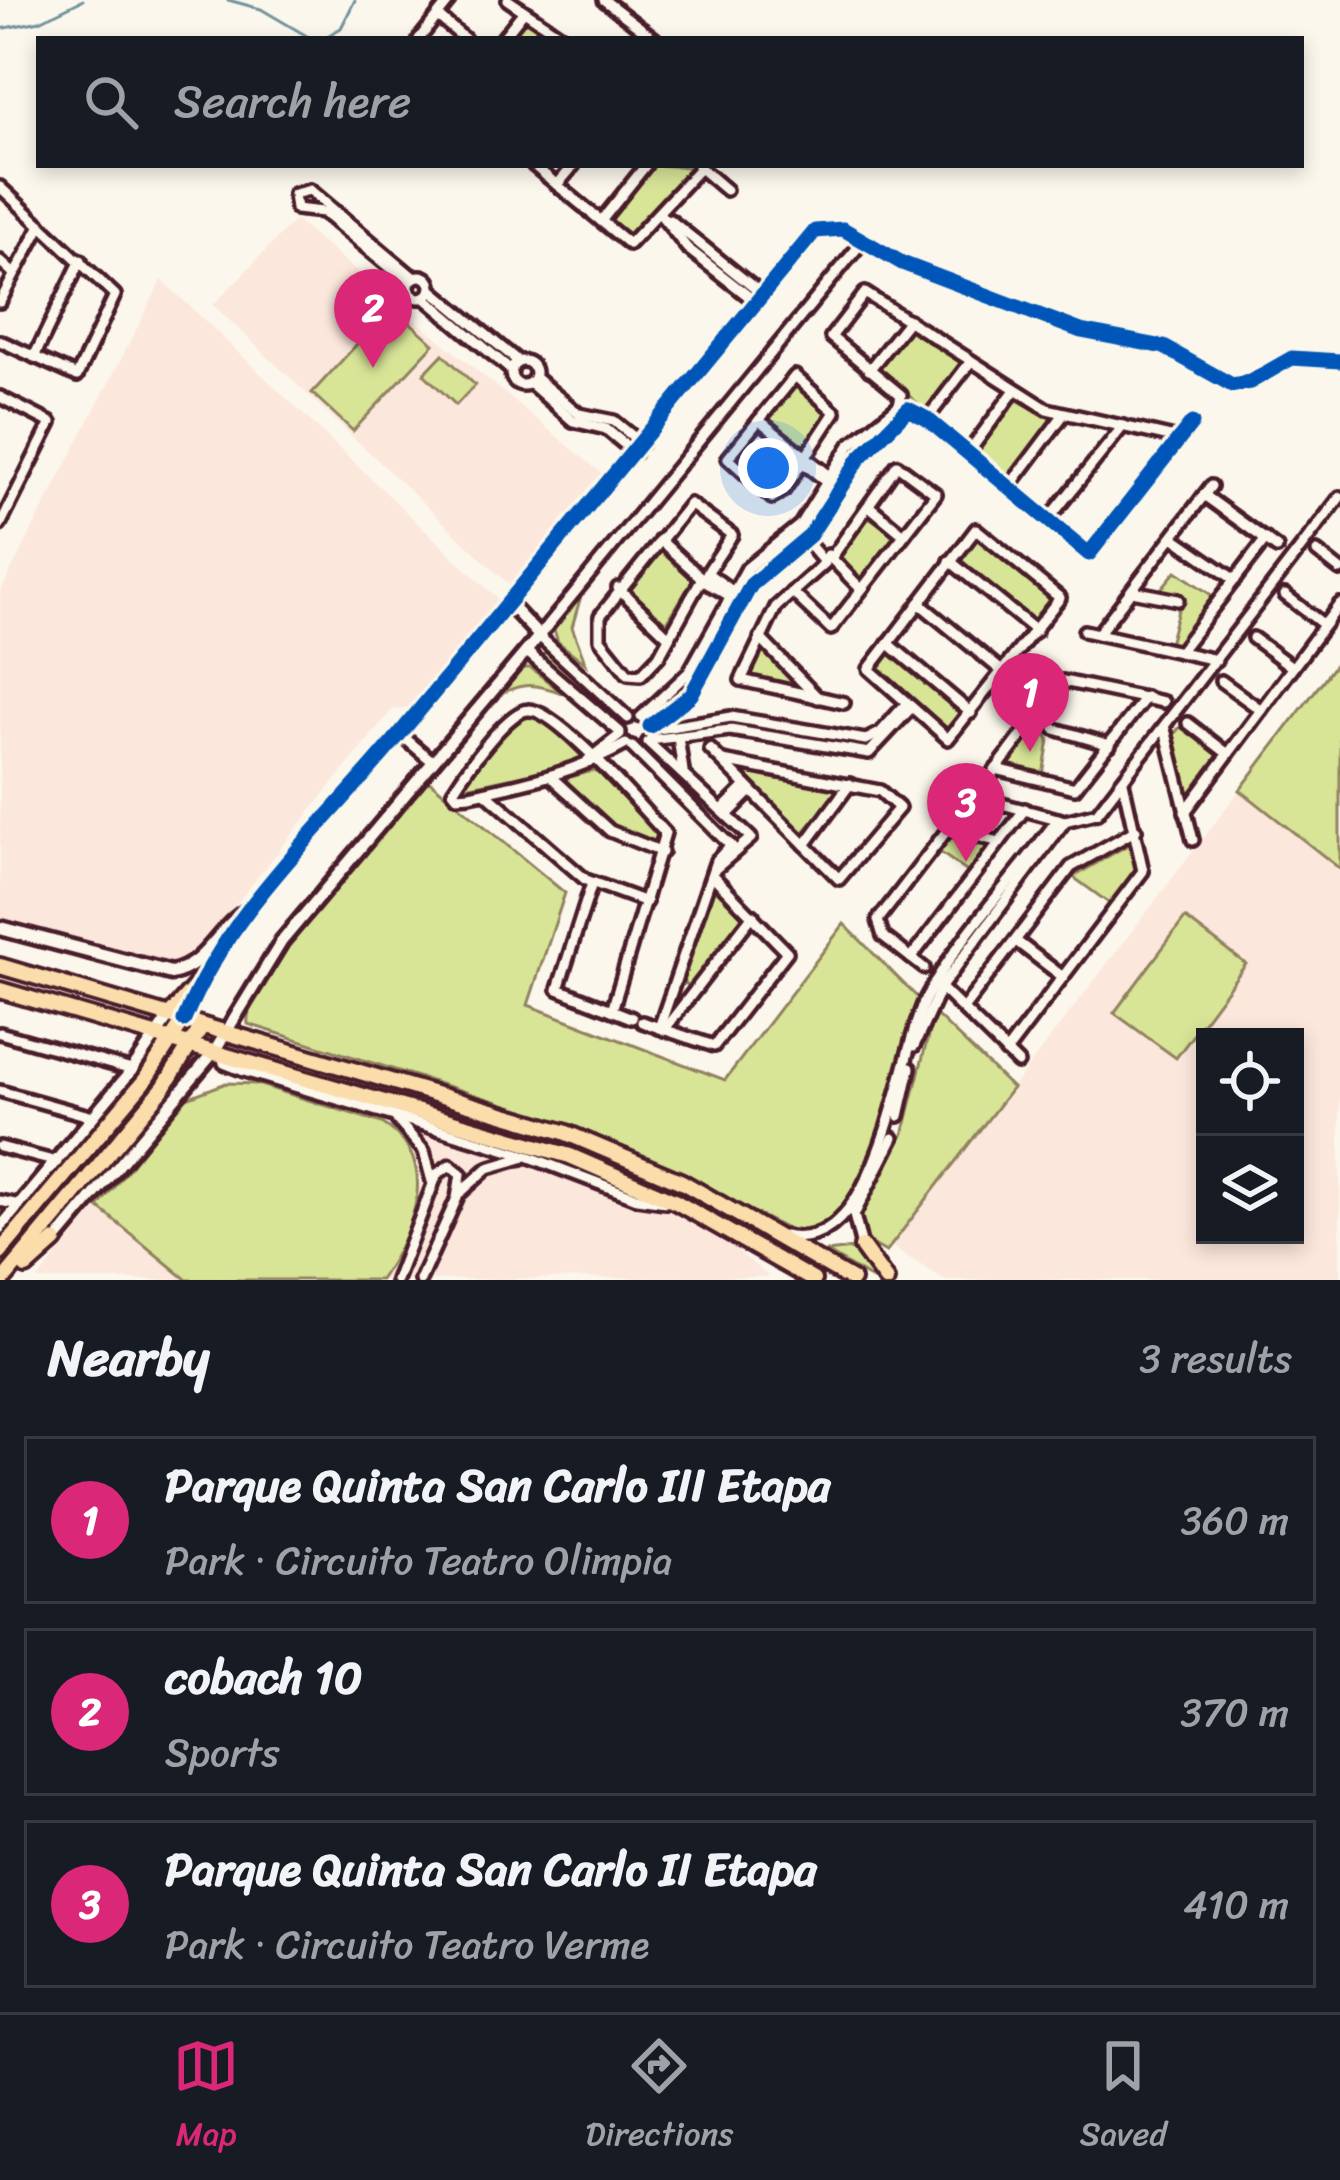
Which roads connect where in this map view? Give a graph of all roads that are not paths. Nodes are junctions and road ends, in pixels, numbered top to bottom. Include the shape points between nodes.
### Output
1 (450, 0) edge
2 (508, 0) edge
3 (604, 0) edge
4 (524, 10) junction
5 (439, 17) dead end
6 (421, 36) edge
7 (461, 36) edge
8 (504, 36) edge
9 (562, 36) edge
10 (651, 36) edge
11 (537, 168) edge
12 (571, 168) edge
13 (644, 168) edge
14 (696, 168) edge
15 (700, 168) edge
16 (557, 185) junction
17 (0, 187) edge
18 (725, 190) dead end
19 (660, 214) junction
20 (601, 221) junction
21 (41, 224) junction
22 (815, 231) joint
23 (863, 241) junction
24 (81, 260) junction
25 (0, 261) edge
26 (14, 274) junction
27 (411, 280) junction
28 (428, 293) junction
29 (760, 299) junction
30 (0, 302) edge
31 (909, 320) junction
32 (0, 341) edge
33 (34, 357) junction
34 (971, 361) junction
35 (1340, 361) edge
36 (515, 366) junction
37 (869, 370) junction
38 (532, 380) junction
39 (1015, 390) junction
40 (3, 399) edge
41 (0, 414) edge
42 (1064, 414) junction
43 (927, 419) junction
44 (759, 420) junction
45 (894, 422) junction
46 (1192, 423) dead end
47 (1123, 426) junction
48 (1179, 439) junction
49 (638, 448) junction
50 (968, 453) junction
51 (804, 459) junction
52 (829, 479) junction
53 (1009, 487) junction
54 (840, 489) junction
55 (1340, 497) edge
56 (868, 506) junction
57 (1048, 520) junction
58 (0, 525) edge
59 (797, 527) junction
60 (904, 535) junction
61 (808, 537) junction
62 (1173, 537) junction
63 (1265, 539) junction
64 (660, 540) junction
65 (1277, 548) dead end
66 (1317, 552) dead end
67 (828, 561) junction
68 (950, 561) junction
69 (1340, 569) edge
70 (705, 573) junction
71 (1235, 580) junction
72 (618, 588) junction
73 (861, 589) junction
74 (1132, 591) junction
75 (791, 592) junction
76 (730, 593) junction
77 (1285, 595) dead end
78 (742, 600) junction
79 (1178, 600) dead end
80 (919, 603) junction
81 (1340, 604) edge
82 (510, 605) junction
83 (1324, 625) junction
84 (1036, 631) junction
85 (1084, 631) dead end
86 (1098, 634) junction
87 (539, 635) junction
88 (669, 637) junction
89 (760, 638) junction
90 (1252, 638) dead end
91 (888, 643) junction
92 (526, 651) junction
93 (1179, 652) junction
94 (1216, 661) junction
95 (1292, 668) junction
96 (1003, 672) junction
97 (1221, 680) dead end
98 (691, 695) junction
99 (1146, 697) junction
100 (818, 698) junction
101 (1163, 701) dead end
102 (844, 703) dead end
103 (908, 706) junction
104 (1261, 710) junction
105 (971, 713) junction
106 (628, 718) junction
107 (705, 719) junction
108 (1188, 723) dead end
109 (1165, 728) junction
110 (1055, 729) dead end
111 (648, 731) junction
112 (400, 734) junction
113 (678, 737) junction
114 (625, 740) junction
115 (875, 744) junction
116 (1110, 745) junction
117 (710, 749) dead end
118 (1228, 754) junction
119 (591, 760) junction
120 (432, 761) junction
121 (723, 761) junction
122 (996, 769) junction
123 (550, 776) junction
124 (685, 776) junction
125 (1123, 782) junction
126 (850, 784) junction
127 (748, 788) junction
128 (954, 791) dead end
129 (485, 792) junction
130 (976, 796) junction
131 (1025, 809) junction
132 (725, 812) junction
133 (1185, 812) junction
134 (1062, 820) junction
135 (1136, 830) junction
136 (1193, 840) dead end
137 (1000, 842) junction
138 (806, 845) junction
139 (734, 849) junction
140 (662, 852) junction
141 (714, 872) junction
142 (592, 883) junction
143 (646, 902) junction
144 (249, 910) junction
145 (753, 915) junction
146 (0, 928) edge
147 (1016, 941) junction
148 (911, 958) junction
149 (0, 966) edge
150 (924, 968) dead end
151 (205, 975) joint
152 (1063, 977) junction
153 (938, 985) junction
154 (0, 990) edge
155 (963, 1009) junction
156 (612, 1010) junction
157 (177, 1018) junction
158 (202, 1026) junction
159 (662, 1029) junction
160 (0, 1033) edge
161 (225, 1033) junction
162 (166, 1038) junction
163 (192, 1045) junction
164 (1006, 1052) junction
165 (218, 1053) junction
166 (1018, 1063) dead end
167 (132, 1070) junction
168 (0, 1090) edge
169 (93, 1117) junction
170 (393, 1117) junction
171 (0, 1148) edge
172 (530, 1157) junction
173 (56, 1162) junction
174 (432, 1186) junction
175 (457, 1198) junction
176 (0, 1201) edge
177 (676, 1202) junction
178 (20, 1205) junction
179 (0, 1228) edge
180 (774, 1233) junction
181 (56, 1241) joint
182 (862, 1247) joint
183 (0, 1252) edge
184 (784, 1262) junction
185 (3, 1280) edge
186 (19, 1280) edge
187 (396, 1280) edge
188 (420, 1280) edge
189 (798, 1280) edge
190 (813, 1280) edge
191 (852, 1280) edge
192 (886, 1280) edge

1 - 6 street
2 - 4 street
3 - 10 street
4 - 8 street
4 - 9 street
5 - 7 street
11 - 16 street
12 - 16 street
13 - 20 street
14 - 19 street
15 - 18 street
16 - 20 street
17 - 21 street
19 - 20 street via 634,244
19 - 29 street
21 - 24 street
21 - 26 street
22 - 23 street via 843,230
22 - 29 street
23 - 35 street via 1082,331 1164,347 1232,385 1292,358
23 - 87 street
24 - 33 street
24 - 33 street via 116,295 80,374
25 - 26 street
26 - 30 street
27 - 27 street via 310,190 294,194 296,209 323,212
27 - 28 street via 411,294
27 - 28 street via 424,276
28 - 36 street
29 - 49 street
31 - 34 street
31 - 37 street
31 - 37 street via 866,293 832,334
32 - 33 street
34 - 39 street
34 - 43 street
36 - 38 street via 530,363
36 - 38 street via 515,382
37 - 45 street via 900,396
38 - 49 street via 574,421
39 - 42 street
39 - 50 street
40 - 41 street
40 - 58 street via 51,423
42 - 47 street
42 - 53 street
43 - 45 street via 914,410
43 - 50 street
44 - 51 street
44 - 51 street via 730,464 776,498
44 - 51 street via 796,377 835,410
45 - 52 street via 850,445
45 - 54 street
46 - 48 street
47 - 48 street
47 - 57 street
48 - 57 street via 1092,553
49 - 82 street
50 - 53 street
51 - 52 street
52 - 54 street
52 - 59 street
53 - 57 street
54 - 61 street
55 - 94 street
56 - 60 street
56 - 60 street via 902,465 936,494
56 - 67 street
59 - 61 street
59 - 76 street
60 - 73 street
61 - 67 street
61 - 78 street
62 - 63 street via 1208,490
62 - 71 street
62 - 74 street
63 - 65 street
63 - 71 street
64 - 70 street
64 - 70 street via 696,504 732,536
64 - 72 street
66 - 69 street
67 - 73 street
67 - 75 street
68 - 80 street
68 - 84 street
68 - 84 street via 976,529 1059,595
70 - 76 street
70 - 88 street
71 - 93 street
72 - 88 street
72 - 88 street via 598,630 628,674 647,671
73 - 75 street via 829,630
74 - 79 street
74 - 86 street
75 - 89 street
76 - 78 street
76 - 111 street
77 - 83 street
78 - 98 street
80 - 91 street
80 - 96 street
81 - 83 street
82 - 87 street
82 - 112 street
83 - 95 street
84 - 96 street
85 - 86 street
86 - 93 street
87 - 92 street
87 - 106 street
89 - 100 street
89 - 100 street via 742,682
90 - 95 street
91 - 103 street via 869,670
91 - 105 street
92 - 114 street
92 - 120 street
93 - 94 street
94 - 109 street
95 - 104 street
96 - 105 street
97 - 104 street
98 - 107 street
98 - 111 street
99 - 101 street
99 - 116 street
99 - 122 street via 1065,680
100 - 102 street
103 - 105 street via 948,739
103 - 115 street
104 - 118 street
106 - 111 street
106 - 114 street
107 - 111 street
107 - 115 street
108 - 118 street
109 - 125 street
109 - 133 street
110 - 116 street
111 - 113 street
111 - 114 street
111 - 124 street
112 - 120 street
112 - 144 street
113 - 115 street via 730,730 863,753
113 - 124 street
114 - 119 street
114 - 139 street
116 - 122 street via 1075,788
117 - 121 street
118 - 133 street
119 - 123 street
119 - 129 street via 551,719 528,710 505,724 454,794
119 - 140 street via 665,832
120 - 161 street via 282,941
121 - 126 street
121 - 127 street
122 - 130 street
123 - 129 street
123 - 140 street via 610,831
124 - 132 street
125 - 134 street via 1091,818
125 - 135 street
126 - 138 street
126 - 138 street via 886,792 898,810 842,879
127 - 132 street
127 - 138 street
128 - 130 street
129 - 142 street
130 - 131 street
131 - 134 street
131 - 137 street
132 - 139 street via 751,839
133 - 136 street
134 - 153 street
135 - 147 street via 1071,867
135 - 152 street via 1143,871
137 - 148 street
137 - 148 street via 949,828 933,848 877,923
139 - 141 street
140 - 143 street
141 - 145 street
141 - 159 street
142 - 143 street
142 - 156 street via 557,988
143 - 156 street
144 - 146 main road via 193,965 171,974
144 - 151 street
145 - 159 street
145 - 159 street via 787,949 714,1046
147 - 152 street
147 - 155 street
148 - 150 street
149 - 157 main road
151 - 157 main road
152 - 164 street
153 - 155 street
153 - 180 street via 911,1036 890,1127 864,1181 819,1233
153 - 182 street via 895,1132 854,1215
154 - 162 main road
155 - 164 street
156 - 159 street
157 - 158 main road
157 - 162 main road
158 - 161 main road
158 - 163 main road
160 - 167 street
161 - 165 street
161 - 180 main road via 564,1132
162 - 163 main road
162 - 167 street
162 - 183 main road
163 - 165 main road
163 - 185 main road
164 - 166 street
165 - 170 street via 232,1067
165 - 177 main road via 508,1135
165 - 181 street
167 - 169 street
168 - 169 street
169 - 173 street
170 - 172 street
170 - 174 street via 424,1151
171 - 173 street
172 - 175 street via 488,1168
172 - 177 street via 637,1198
173 - 178 street
174 - 175 street via 441,1169 455,1166
174 - 187 street
175 - 188 street
176 - 178 street
177 - 184 main road
178 - 179 street
180 - 191 main road
181 - 186 main road
182 - 192 main road
184 - 189 street
184 - 190 main road

